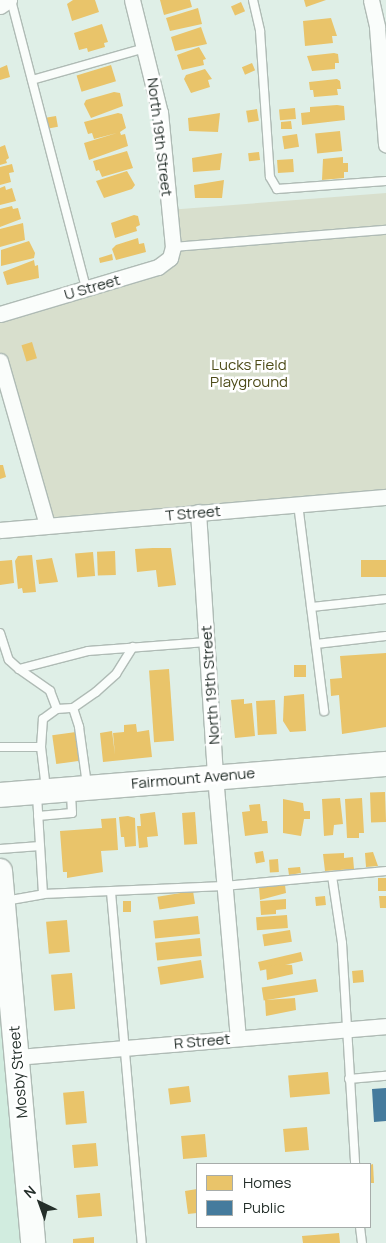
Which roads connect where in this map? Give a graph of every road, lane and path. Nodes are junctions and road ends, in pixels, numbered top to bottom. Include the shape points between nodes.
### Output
1 (10, 0) edge
2 (132, 0) edge
3 (253, 0) edge
4 (371, 0) edge
5 (0, 6) edge
6 (382, 44) edge
7 (146, 48) junction
8 (32, 80) junction
9 (386, 145) edge
10 (386, 181) edge
11 (386, 230) edge
12 (173, 247) junction
13 (86, 288) junction
14 (0, 314) edge
15 (0, 361) edge
16 (386, 497) edge
17 (298, 504) junction
18 (198, 512) junction
19 (47, 525) junction
20 (0, 530) edge
21 (386, 599) edge
22 (311, 607) junction
23 (0, 633) edge
24 (386, 636) edge
25 (207, 642) junction
26 (316, 644) junction
27 (133, 647) junction
28 (19, 668) junction
29 (73, 708) junction
30 (57, 709) junction
31 (324, 711) dead end
32 (41, 747) junction
33 (0, 748) edge
34 (386, 764) edge
35 (216, 776) junction
36 (79, 787) junction
37 (41, 790) junction
38 (0, 795) edge
39 (38, 816) junction
40 (40, 846) junction
41 (0, 849) edge
42 (0, 871) edge
43 (386, 871) edge
44 (332, 876) junction
45 (224, 886) junction
46 (110, 892) junction
47 (43, 894) junction
48 (3, 901) junction
49 (386, 1026) edge
50 (346, 1028) junction
51 (238, 1038) junction
52 (126, 1047) junction
53 (17, 1057) junction
54 (386, 1076) edge
55 (349, 1079) junction
56 (355, 1163) edge
57 (360, 1228) edge
58 (33, 1243) edge
59 (142, 1243) edge
60 (362, 1243) edge

1 - 5 street
1 - 8 lane
2 - 7 street, North 19th Street
3 - 10 lane via 260,31 270,177 278,189
4 - 6 street
6 - 9 street
7 - 8 lane
7 - 12 street, North 19th Street via 160,113
8 - 13 lane
11 - 12 lane
12 - 13 street, U Street via 170,258 158,267
13 - 14 street, U Street
15 - 19 street
16 - 17 street, T Street
17 - 18 street, T Street
17 - 22 lane
18 - 19 street, T Street
18 - 25 street, North 19th Street
19 - 20 street, T Street
21 - 22 lane
22 - 26 lane
23 - 28 lane via 9,660
24 - 26 lane
25 - 27 lane
25 - 35 street, North 19th Street
26 - 31 lane
27 - 28 lane via 88,651
27 - 29 lane via 116,674
28 - 30 lane via 50,691
29 - 30 lane
29 - 36 lane via 79,727
30 - 32 lane via 43,719
32 - 33 lane
32 - 37 lane
34 - 35 main road, Fairmount Avenue
35 - 36 main road, Fairmount Avenue
35 - 45 street, North 19th Street
36 - 37 main road, Fairmount Avenue
36 - 39 lane via 72,814
37 - 38 main road, Fairmount Avenue
37 - 39 lane
39 - 40 lane
40 - 41 lane
40 - 47 lane
42 - 48 main road, Mosby Street
43 - 44 lane
44 - 45 lane
44 - 50 lane via 342,943
45 - 46 lane
45 - 51 street, North 19th Street
46 - 47 lane
46 - 52 lane
47 - 48 lane
48 - 53 main road, Mosby Street
49 - 50 street, R Street
50 - 51 street, R Street
50 - 55 lane
51 - 52 street, R Street
52 - 53 street, R Street
52 - 59 lane
53 - 58 main road, Mosby Street
54 - 55 lane
55 - 56 lane
57 - 60 lane

